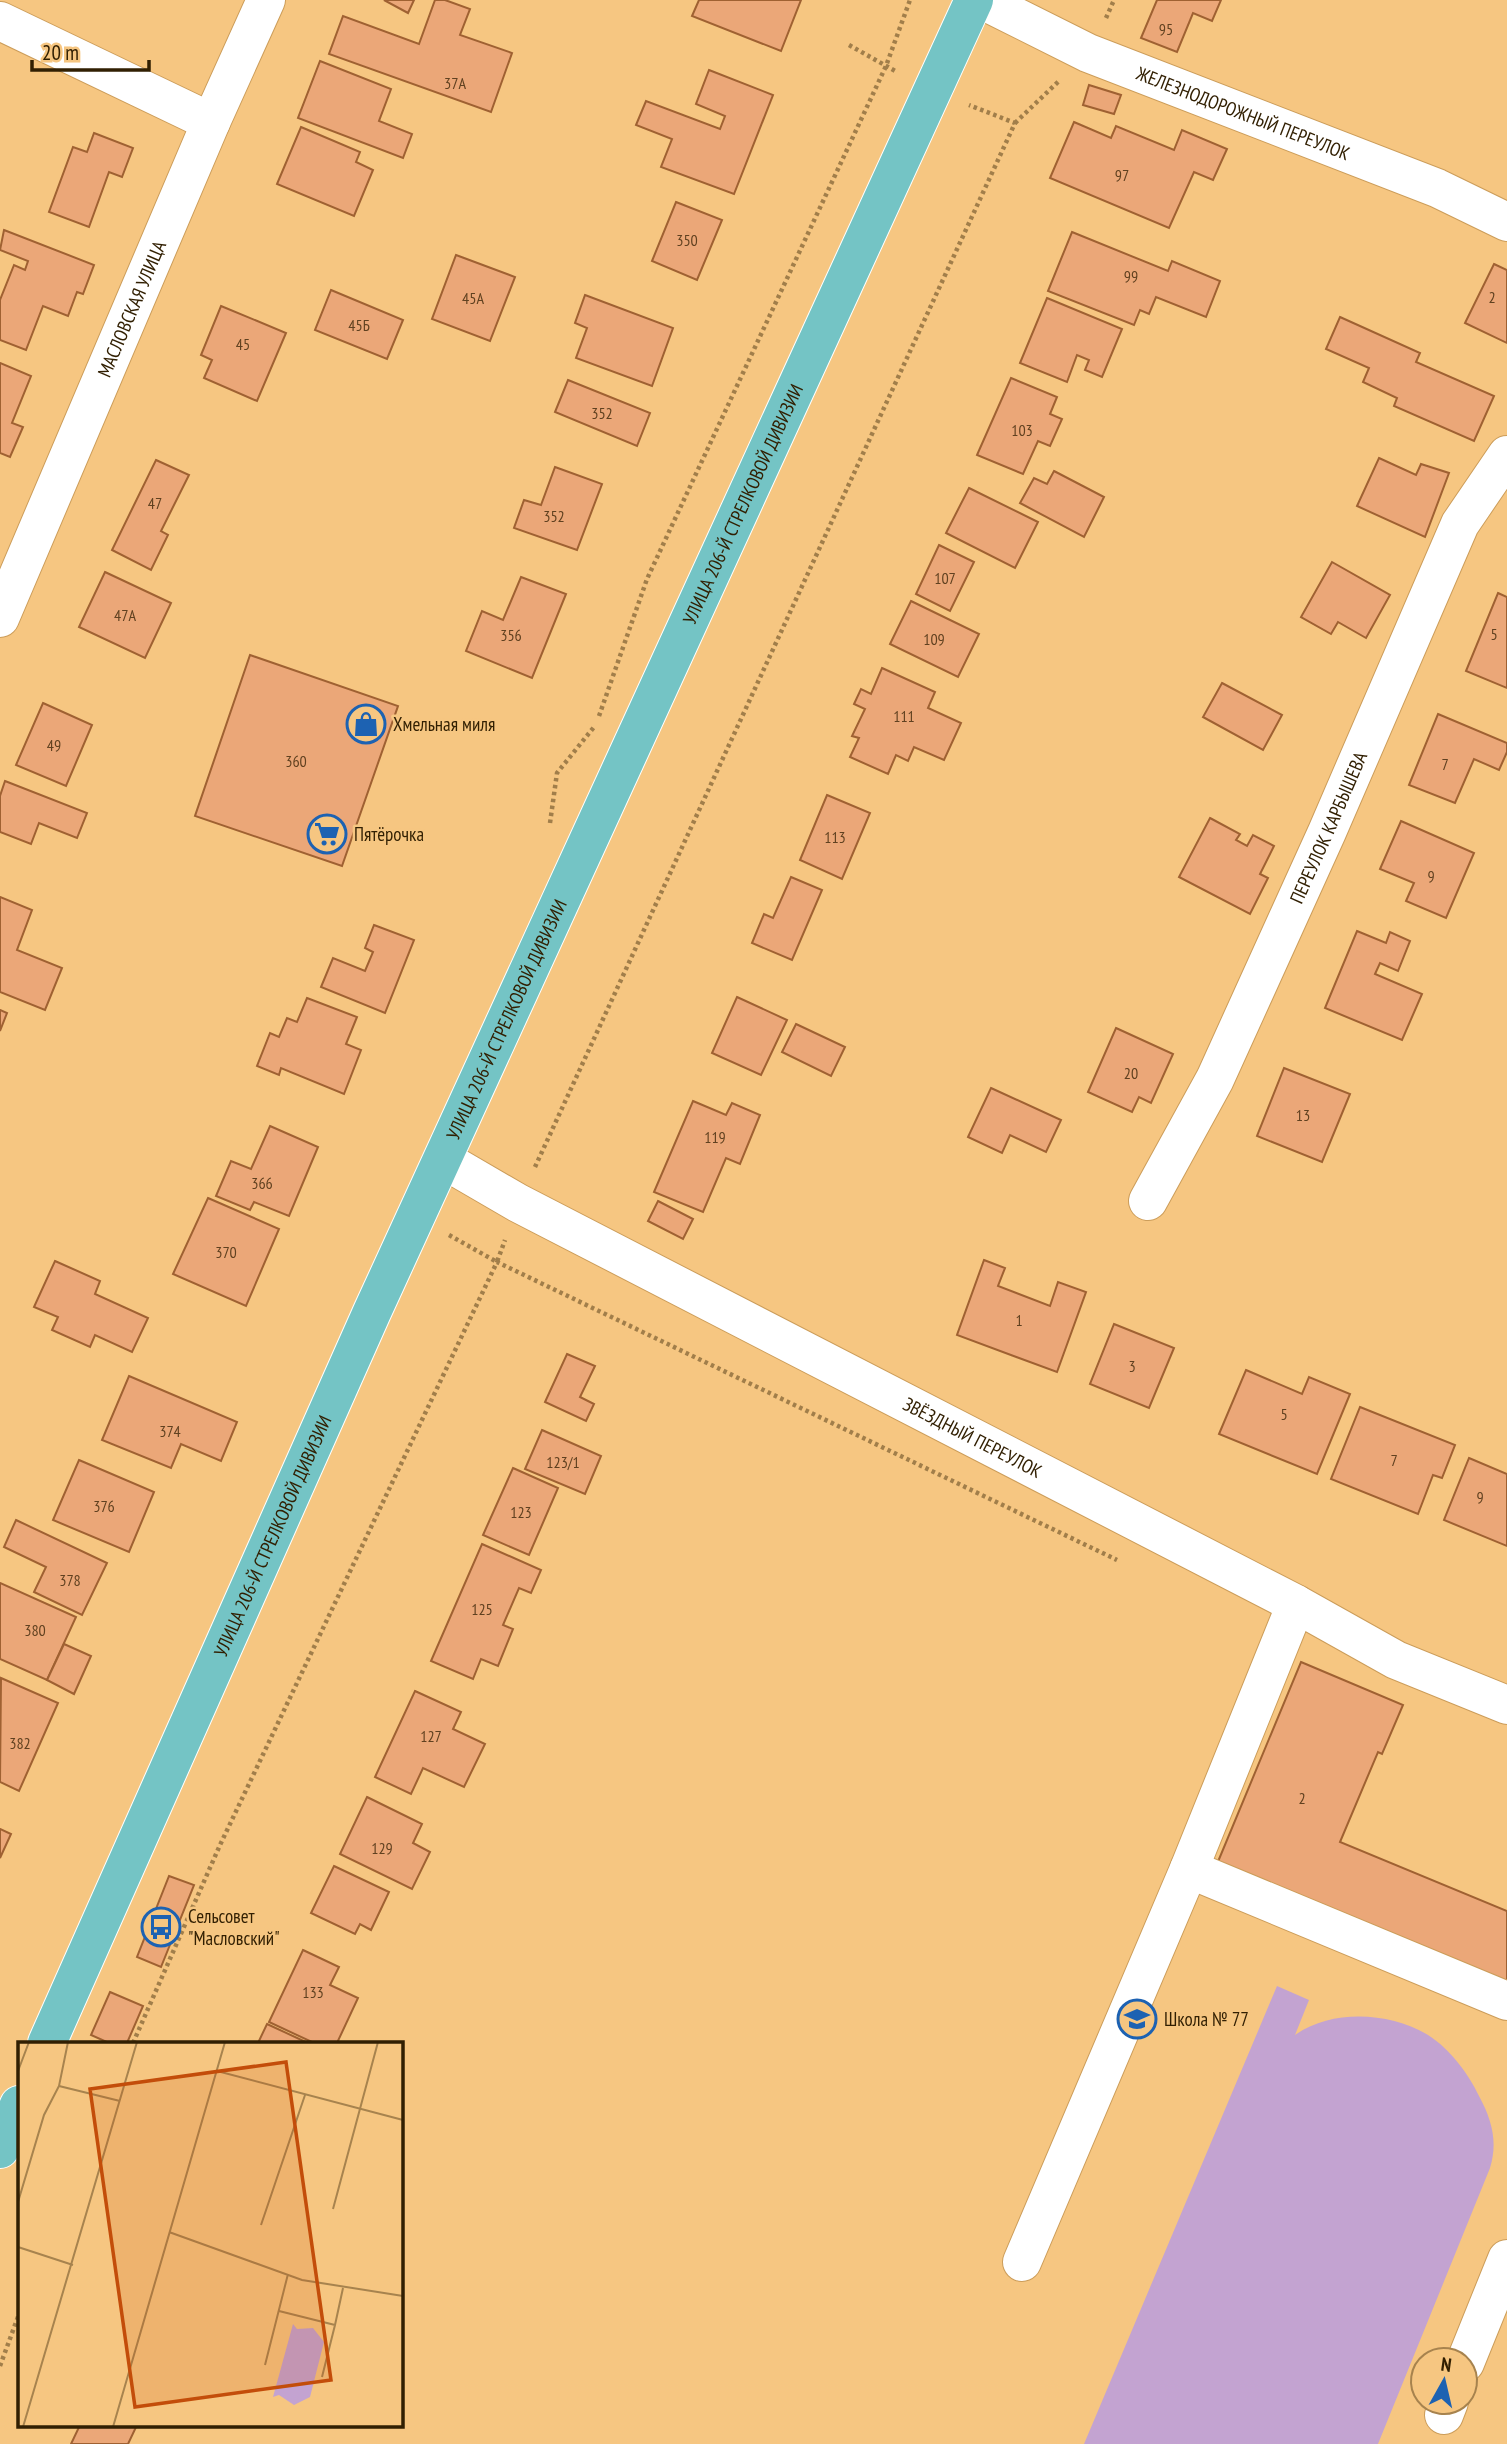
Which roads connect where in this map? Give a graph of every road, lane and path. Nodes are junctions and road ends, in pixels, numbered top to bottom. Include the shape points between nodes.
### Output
1 (266, 0) edge
2 (910, 0) edge
3 (974, 0) edge
4 (982, 0) edge
5 (0, 21) edge
6 (849, 46) dead end
7 (886, 66) junction
8 (930, 90) junction
9 (211, 122) junction
10 (1507, 222) edge
11 (1507, 455) edge
12 (648, 579) dead end
13 (0, 618) edge
14 (444, 1160) junction
15 (1148, 1201) dead end
16 (518, 1203) junction
17 (416, 1217) junction
18 (497, 1262) junction
19 (1125, 1563) dead end
20 (1296, 1604) junction
21 (1507, 1704) edge
22 (1189, 1870) junction
23 (1507, 2001) edge
24 (47, 2042) edge
25 (133, 2042) edge
26 (18, 2107) edge
27 (0, 2149) edge
28 (1507, 2259) edge
29 (1022, 2262) dead end
30 (18, 2317) edge
31 (1472, 2346) edge
32 (0, 2367) edge

1 - 9 street, МАСЛОВСКАЯ УЛИЦА
2 - 7 path
3 - 8 main road, УЛИЦА 206-Й СТРЕЛКОВОЙ ДИВИЗИИ
4 - 10 street, ЖЕЛЕЗНОДОРОЖНЫЙ ПЕРЕУЛОК via 1088,53 1437,188
5 - 9 street
6 - 7 path
7 - 8 path
7 - 12 path
8 - 14 main road, УЛИЦА 206-Й СТРЕЛКОВОЙ ДИВИЗИИ
8 - 16 path via 1015,124
9 - 13 street, МАСЛОВСКАЯ УЛИЦА
11 - 15 street, ПЕРЕУЛОК КАРБЫШЕВА via 1460,524 1215,1079
14 - 16 street, ЗВЁЗДНЫЙ ПЕРЕУЛОК
14 - 17 main road, УЛИЦА 206-Й СТРЕЛКОВОЙ ДИВИЗИИ
16 - 18 path
16 - 20 street, ЗВЁЗДНЫЙ ПЕРЕУЛОК
17 - 18 path
17 - 24 main road, УЛИЦА 206-Й СТРЕЛКОВОЙ ДИВИЗИИ
18 - 19 path
18 - 25 path via 220,1844
20 - 21 street, ЗВЁЗДНЫЙ ПЕРЕУЛОК via 1396,1660
20 - 22 street
22 - 23 street
22 - 29 street
26 - 27 main road
28 - 31 street
30 - 32 path

